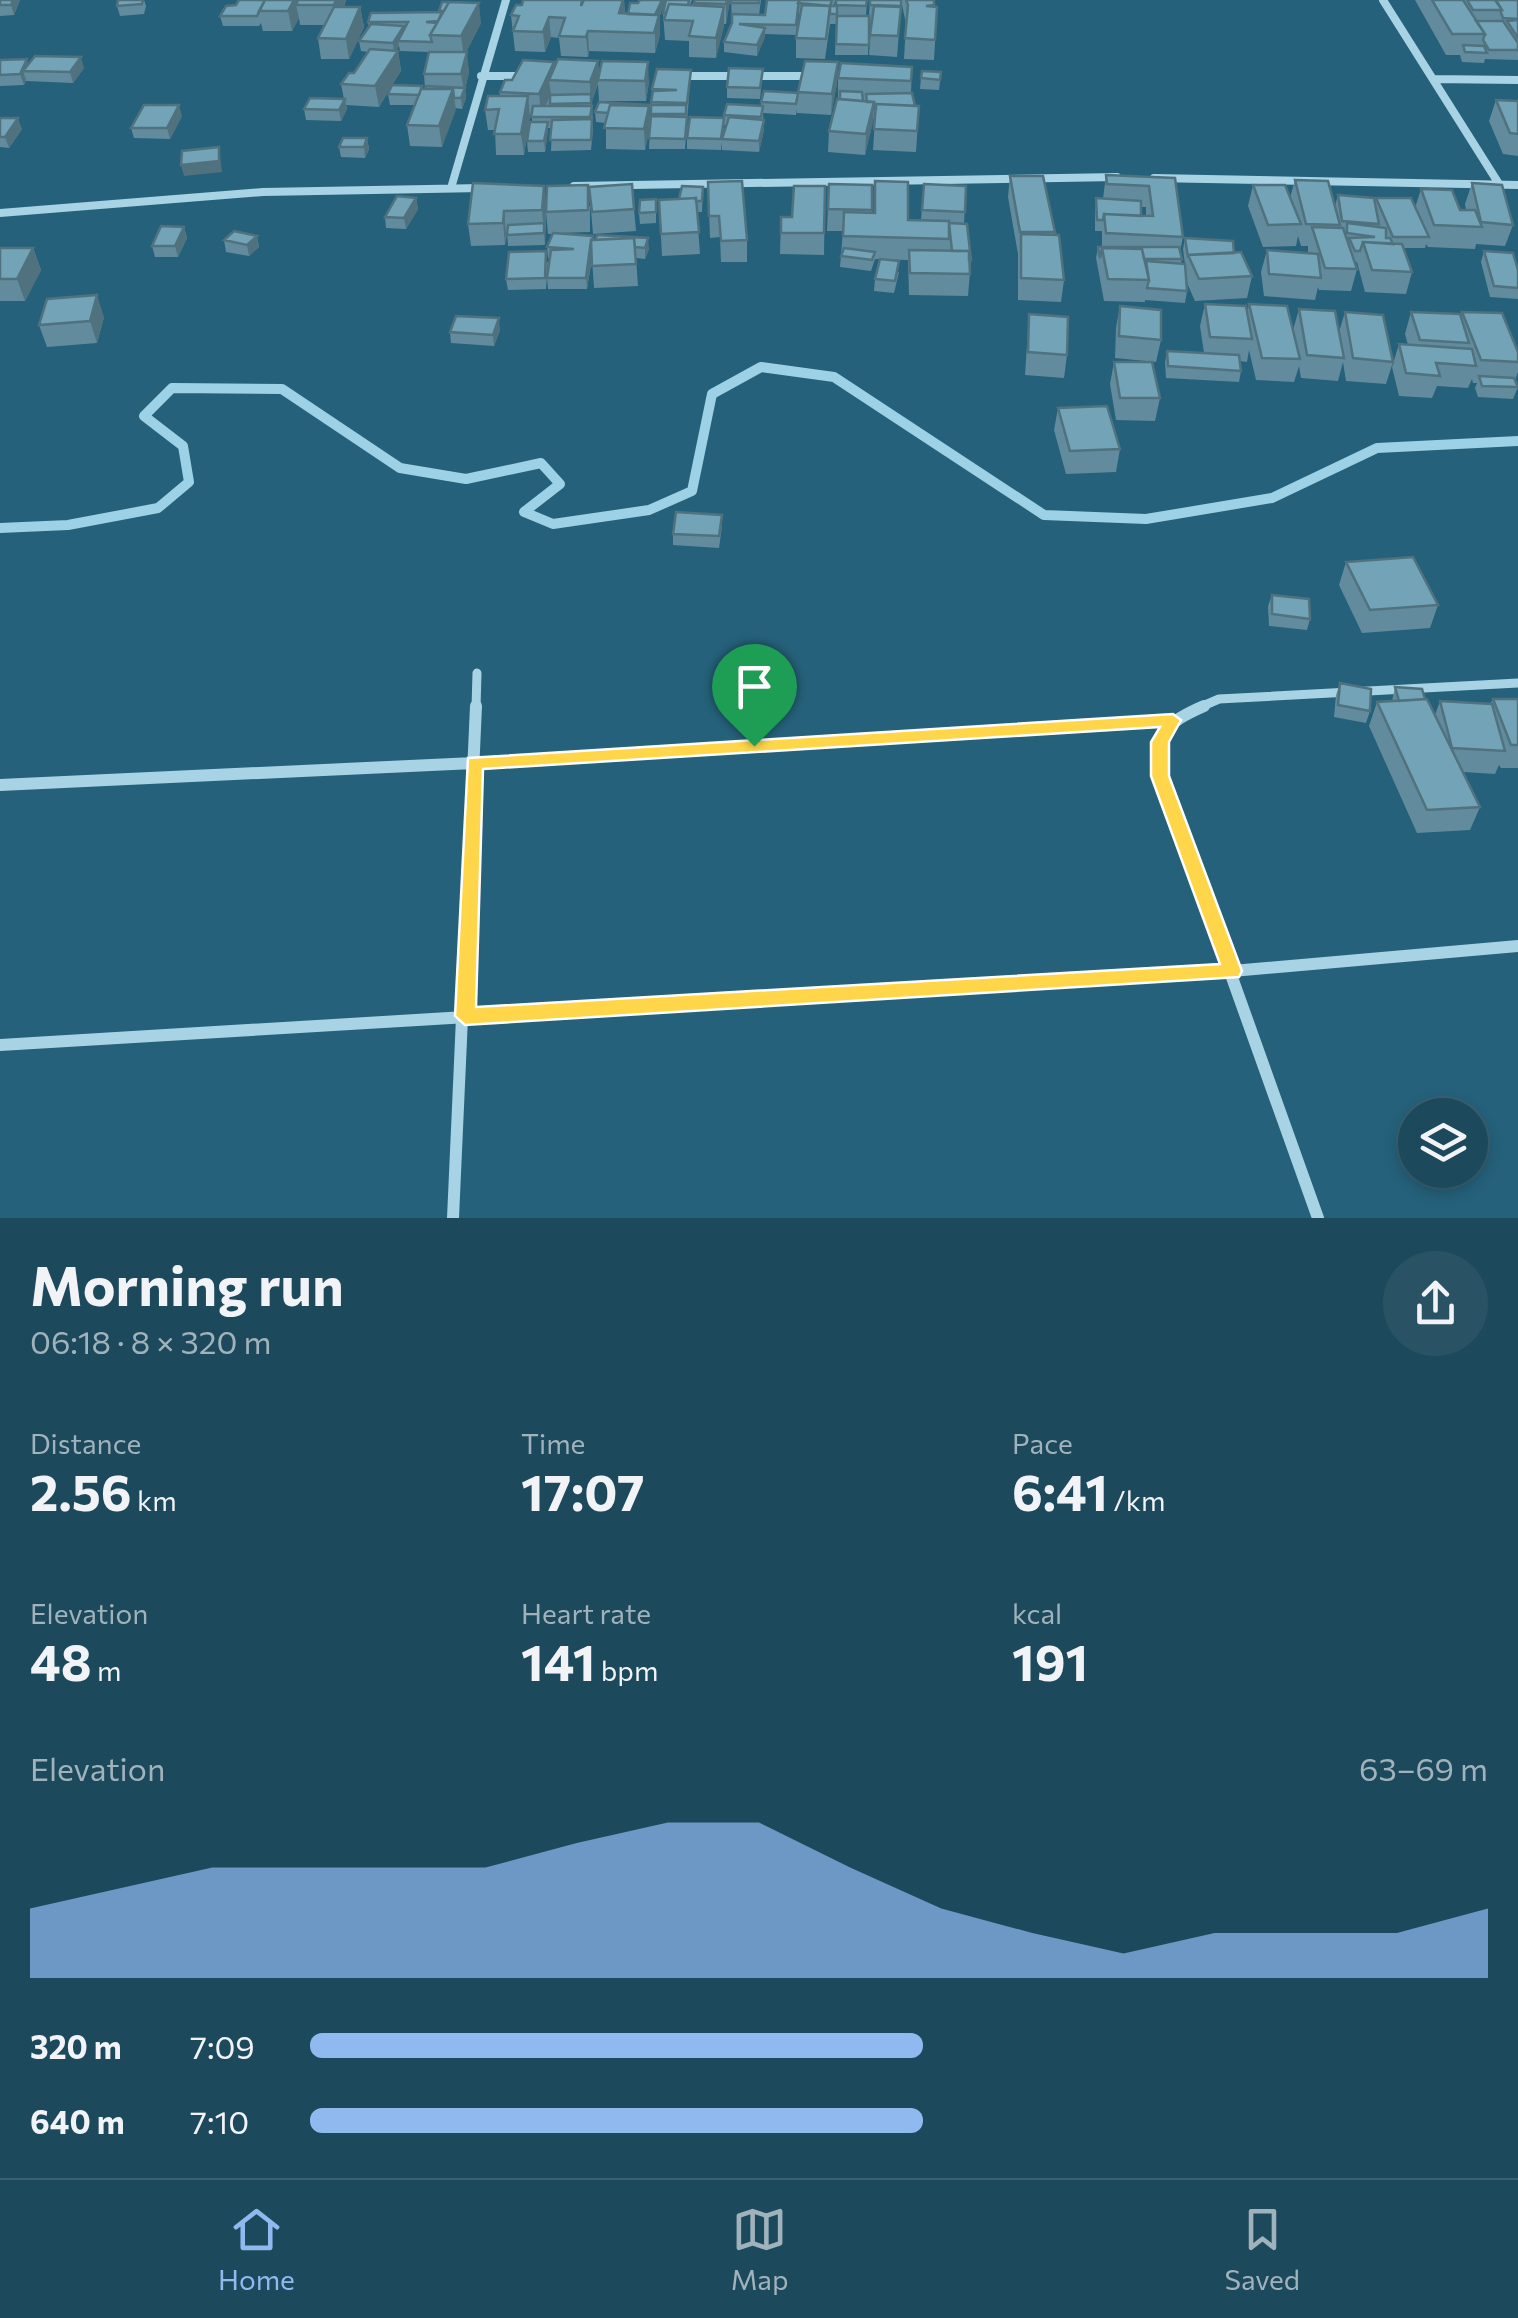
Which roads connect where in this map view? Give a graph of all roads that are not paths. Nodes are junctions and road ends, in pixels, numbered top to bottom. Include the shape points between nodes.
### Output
1 (506, 0) edge
2 (1383, 0) edge
3 (480, 76) junction
4 (540, 76) edge
5 (678, 76) edge
6 (835, 76) edge
7 (1433, 79) junction
8 (1518, 80) edge
9 (1129, 177) edge
10 (1149, 178) edge
11 (1499, 184) junction
12 (1518, 185) edge
13 (571, 186) edge
14 (451, 188) junction
15 (491, 188) edge
16 (0, 214) edge
17 (477, 673) dead end
18 (1518, 683) edge
19 (1173, 720) junction
20 (474, 763) junction
21 (0, 784) edge
22 (1518, 946) edge
23 (1232, 971) junction
24 (465, 1016) junction
25 (0, 1044) edge
26 (453, 1218) edge
27 (1318, 1218) edge

1 - 3 street
2 - 7 street
3 - 4 street
3 - 14 street
5 - 6 street
7 - 8 street
7 - 11 street
9 - 13 street
10 - 11 street
11 - 12 street
14 - 15 street
14 - 16 street via 263,192
17 - 20 street
18 - 19 street via 1219,698
19 - 20 street
19 - 23 street via 1160,742 1160,776
20 - 21 street
20 - 24 street
22 - 23 street
23 - 24 street
23 - 27 street
24 - 25 street
24 - 26 street

